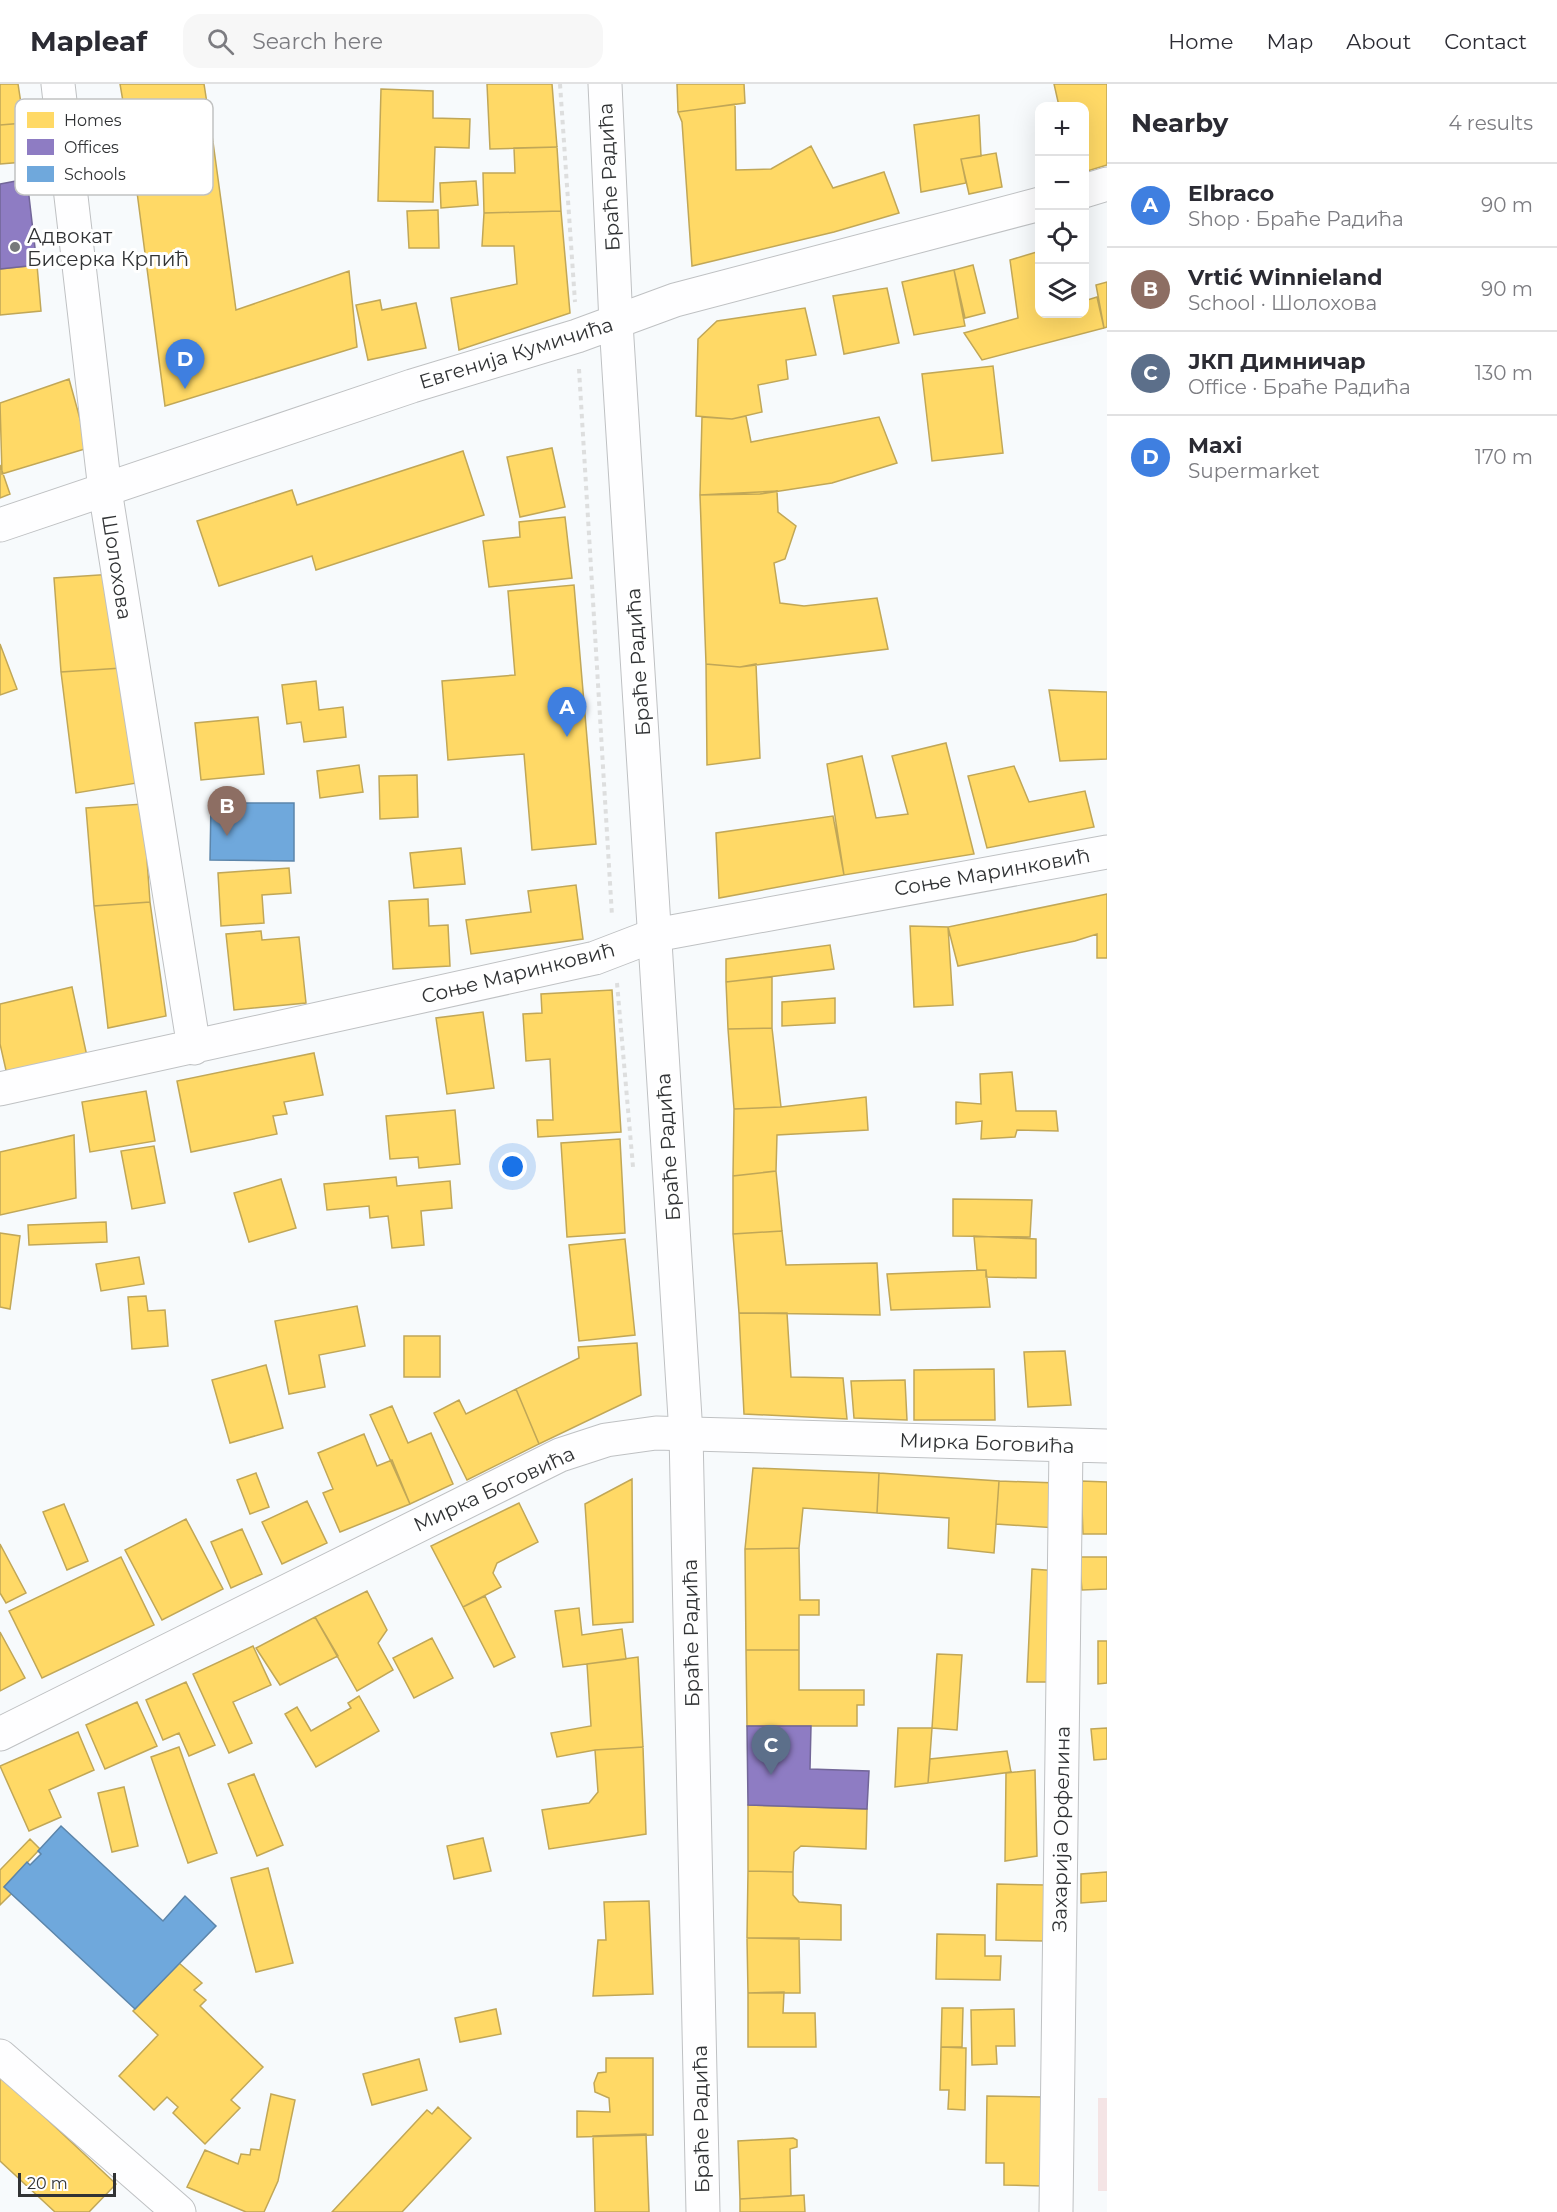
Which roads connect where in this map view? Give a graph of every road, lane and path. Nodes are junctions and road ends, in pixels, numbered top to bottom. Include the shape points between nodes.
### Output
1 (58, 84) edge
2 (560, 84) edge
3 (605, 84) edge
4 (60, 99) edge
5 (1107, 184) edge
6 (1089, 189) edge
7 (71, 195) edge
8 (1035, 205) edge
9 (616, 323) junction
10 (577, 336) junction
11 (105, 490) junction
12 (0, 525) edge
13 (1107, 852) edge
14 (655, 935) junction
15 (615, 950) junction
16 (194, 1048) junction
17 (0, 1089) edge
18 (634, 1174) dead end
19 (686, 1434) junction
20 (1066, 1446) junction
21 (1107, 1446) edge
22 (0, 1734) edge
23 (0, 2056) edge
24 (179, 2212) edge
25 (703, 2212) edge
26 (1056, 2212) edge

1 - 4 street, Шолохова
2 - 10 path
3 - 9 street, Браће Радића
5 - 6 street
7 - 11 street, Шолохова
8 - 9 street, Евгенија Кумичића via 675,300
9 - 10 street, Евгенија Кумичића
9 - 14 street, Браће Радића
10 - 11 street, Евгенија Кумичића via 412,386
10 - 15 path
11 - 12 street, Евгенија Кумичића
11 - 16 street, Шолохова
13 - 14 street, Соње Маринковић
14 - 15 street, Соње Маринковић
14 - 19 street, Браће Радића
15 - 16 street, Соње Маринковић via 595,958
15 - 18 path
16 - 17 street, Соње Маринковић
19 - 20 street, Мирка Боговића
19 - 22 street, Мирка Боговића via 656,1433 606,1440 560,1455
19 - 25 street, Браће Радића
20 - 21 street, Мирка Боговића
20 - 26 street, Захарија Орфелина
23 - 24 street

